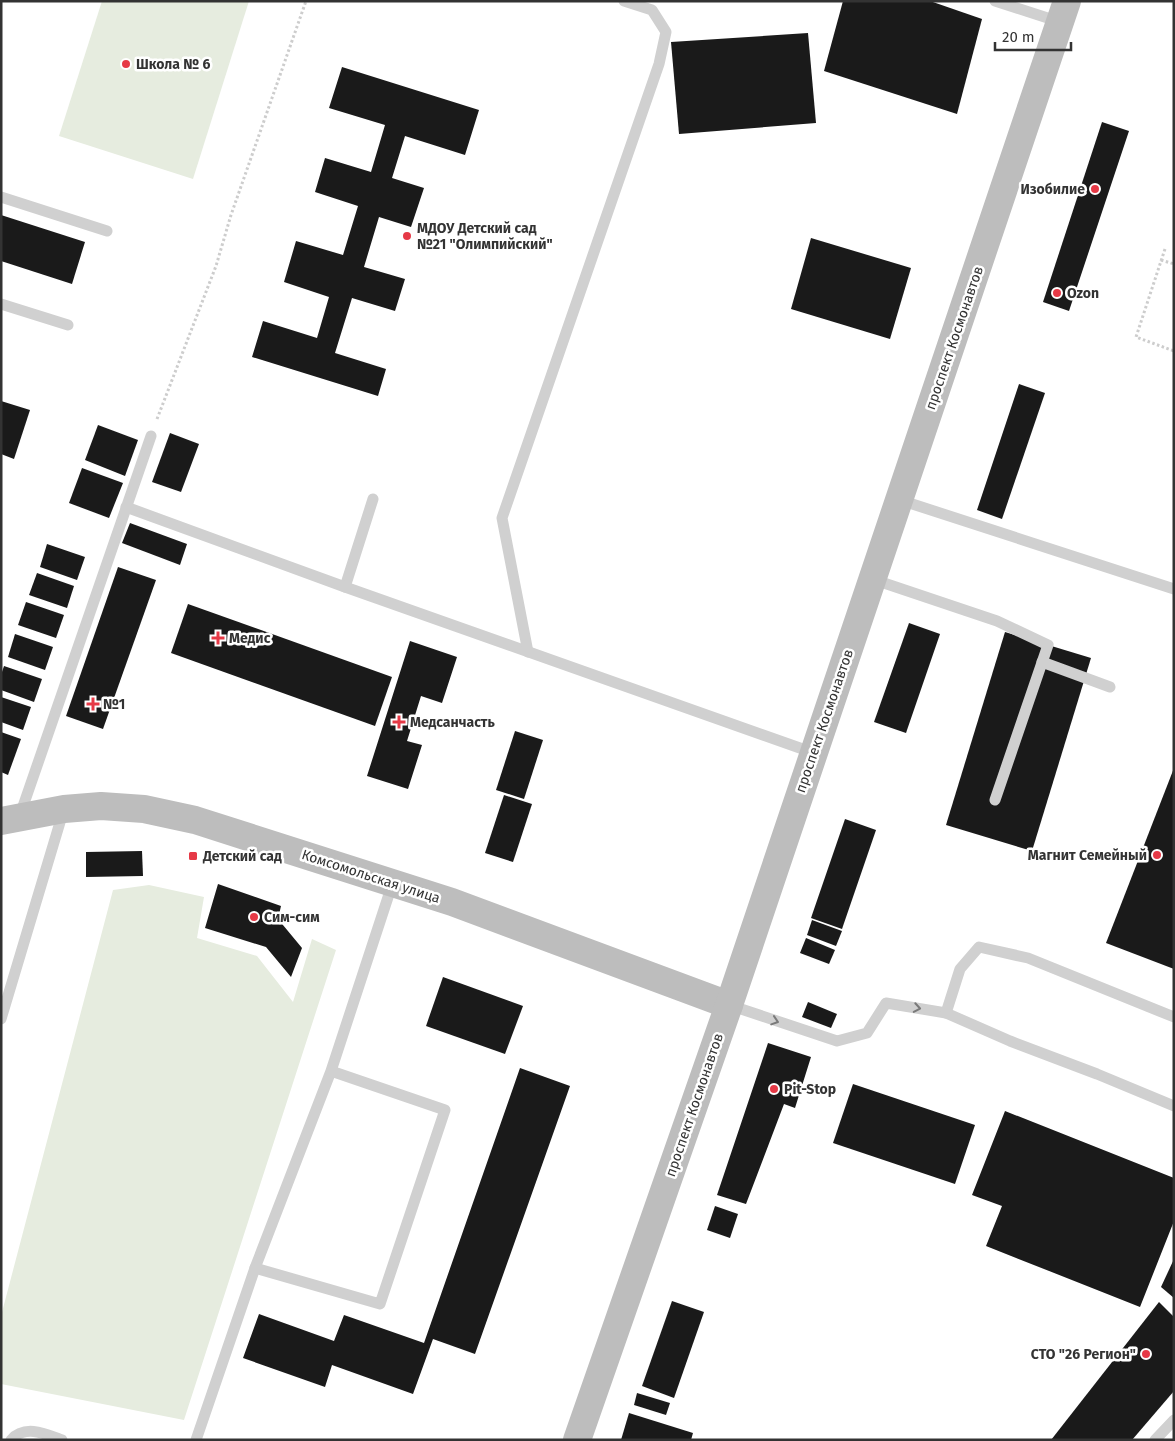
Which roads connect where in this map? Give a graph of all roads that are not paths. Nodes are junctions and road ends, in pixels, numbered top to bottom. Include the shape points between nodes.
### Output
1 (624, 1) edge
2 (995, 1) edge
3 (1063, 12) edge
4 (1, 197) edge
5 (107, 231) dead end
6 (1, 304) edge
7 (68, 324) dead end
8 (151, 436) road end
9 (373, 499) dead end
10 (900, 500) junction
11 (126, 508) junction
12 (872, 579) junction
13 (345, 587) junction
14 (1174, 589) edge
15 (528, 652) junction
16 (1042, 662) junction
17 (1110, 687) dead end
18 (814, 753) junction
19 (995, 800) dead end
20 (64, 809) junction
21 (10, 819) edge
22 (393, 882) junction
23 (729, 1006) junction
24 (946, 1013) junction
25 (1174, 1017) edge
26 (1, 1018) edge
27 (331, 1071) junction
28 (1174, 1106) edge
29 (255, 1268) junction
30 (1174, 1420) edge
31 (11, 1440) edge
32 (62, 1440) edge
33 (196, 1440) edge
34 (577, 1440) edge
35 (1156, 1440) edge

1 - 15 lane via 652,10 666,32 659,64 502,518
2 - 3 lane
3 - 10 street, проспект Космонавтов
4 - 5 lane
6 - 7 lane
8 - 11 lane
9 - 13 lane
10 - 12 street, проспект Космонавтов
10 - 14 lane
11 - 13 lane
11 - 21 lane
12 - 16 lane via 997,621 1048,645
12 - 18 street, проспект Космонавтов
13 - 15 lane
15 - 18 lane
16 - 17 lane
16 - 19 lane
18 - 23 street, проспект Космонавтов
20 - 21 street, Комсомольская улица
20 - 22 street, Комсомольская улица via 101,806 144,809 195,820
20 - 26 lane
22 - 23 street, Комсомольская улица
22 - 27 lane
23 -> 24 lane via 837,1041 867,1033 886,1002
23 - 34 street, проспект Космонавтов
24 - 25 lane via 960,969 979,947 1028,958
24 - 28 lane
27 - 29 lane
27 - 29 lane via 446,1110 380,1304
29 - 33 lane
30 - 35 lane
31 - 32 lane via 26,1431

